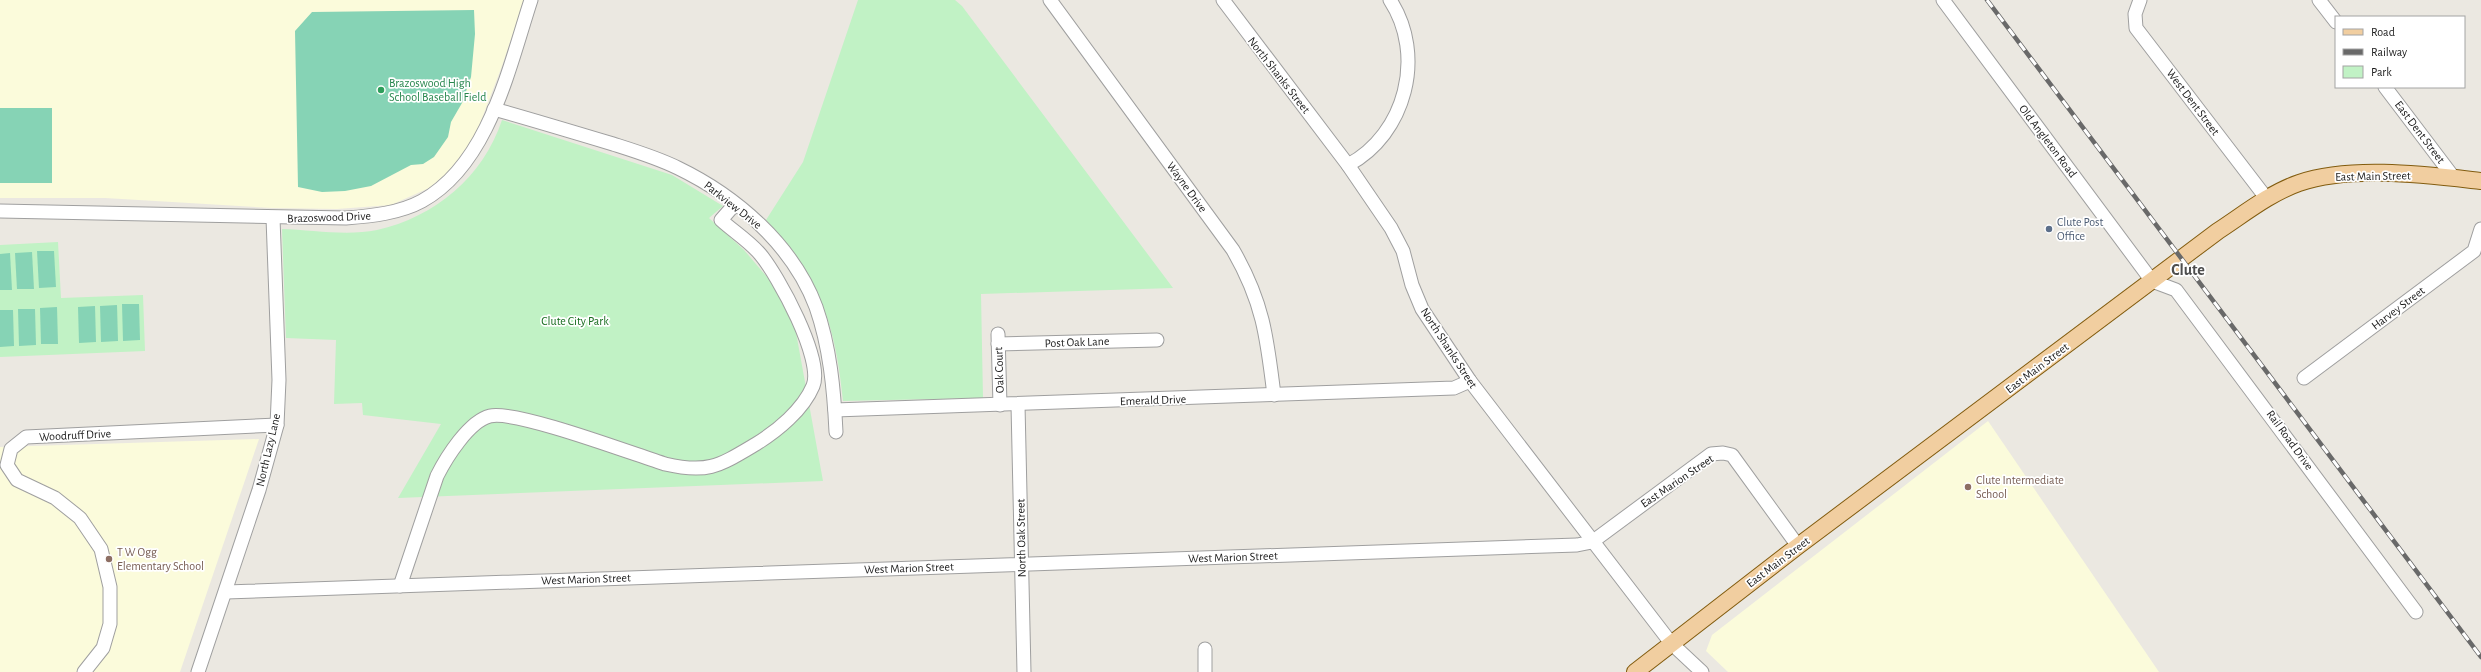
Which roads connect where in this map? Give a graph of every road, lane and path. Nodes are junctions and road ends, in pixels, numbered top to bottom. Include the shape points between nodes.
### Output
1 (531, 0) edge
2 (1050, 0) edge
3 (1223, 0) edge
4 (1390, 0) edge
5 (1943, 0) edge
6 (2140, 0) edge
7 (2320, 0) edge
8 (2335, 21) edge
9 (2386, 88) edge
10 (494, 109) junction
11 (1348, 165) junction
12 (2454, 178) junction
13 (2481, 181) edge
14 (2267, 199) junction
15 (735, 204) junction
16 (0, 211) edge
17 (273, 218) junction
18 (2481, 228) edge
19 (2152, 281) junction
20 (998, 339) joint
21 (1156, 340) dead end
22 (2304, 378) dead end
23 (1470, 382) junction
24 (1274, 395) junction
25 (1000, 405) junction
26 (1018, 405) junction
27 (835, 410) junction
28 (276, 425) junction
29 (836, 432) dead end
30 (1592, 542) junction
31 (1798, 546) junction
32 (1022, 564) junction
33 (400, 586) junction
34 (226, 592) junction
35 (2416, 612) dead end
36 (1671, 643) junction
37 (1205, 649) dead end
38 (84, 672) edge
39 (198, 672) edge
40 (1024, 672) edge
41 (1205, 672) edge
42 (1635, 672) edge
43 (1702, 672) edge

1 - 10 street, Brazoswood Drive
2 - 24 street, Wayne Drive via 1233,250 1262,312
3 - 11 street, North Shanks Street
4 - 11 street via 1404,35 1408,81 1402,103 1378,141 1363,157
5 - 19 street, Old Angleton Road
6 - 14 street, West Dent Street via 2135,14 2136,28
7 - 8 street
9 - 12 street, East Dent Street
10 - 15 street, Parkview Drive via 635,151 672,165 702,181
10 - 17 street, Brazoswood Drive via 483,135 462,167 446,184 422,201 371,216
11 - 23 street, North Shanks Street via 1391,228 1403,251 1422,309
12 - 13 main road, East Main Street
12 - 14 main road, East Main Street via 2369,173 2330,176 2300,182
14 - 19 main road, East Main Street via 2218,231
15 - 27 street, Parkview Drive via 758,222 782,248 816,306 828,351
15 - 33 street via 721,220 759,253 778,279 798,318 814,371 813,385 790,418 759,442 730,459 715,466 687,469 534,422 490,416 474,426 444,462
16 - 17 street, Brazoswood Drive
17 - 28 street, North Lazy Lane via 279,380
18 - 22 street, Harvey Street via 2474,251
19 - 31 main road, East Main Street
19 - 35 street, Rail Road Drive via 2176,290
20 - 21 street, Post Oak Lane
20 - 25 street, Oak Court
23 - 24 street, Emerald Drive via 1454,388
23 - 30 street, North Shanks Street
24 - 26 street, Emerald Drive
25 - 26 street, Emerald Drive
25 - 27 street, Emerald Drive
26 - 32 street, North Oak Street
27 - 29 street, Parkview Drive
28 - 34 street, North Lazy Lane via 259,490
28 - 38 street, Woodruff Drive via 26,437 11,449 7,465 17,480 55,498 80,518 101,549 110,587 110,624 103,648
30 - 31 street, East Marion Street via 1711,454 1723,453 1732,455
30 - 32 street, West Marion Street via 1577,545
30 - 36 street, North Shanks Street
31 - 36 main road, East Main Street
32 - 33 street, West Marion Street
32 - 40 street, North Oak Street
33 - 34 street, West Marion Street
34 - 39 street, North Lazy Lane
36 - 42 main road, East Main Street
36 - 43 street, North Shanks Street
37 - 41 street

